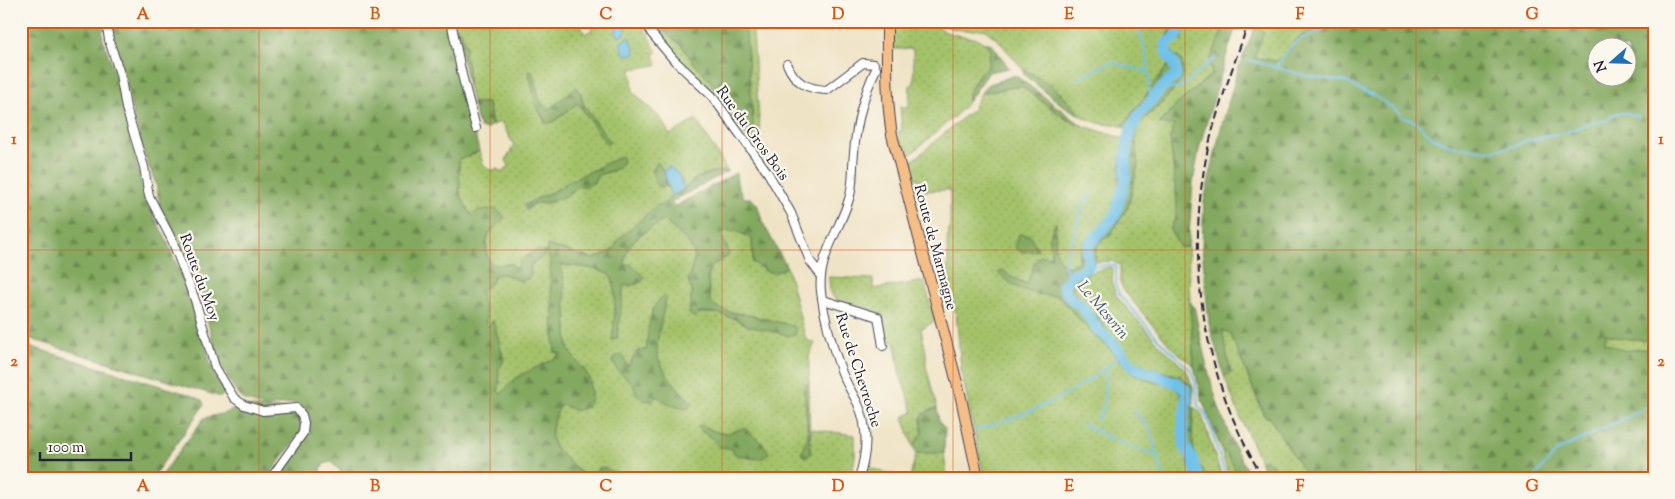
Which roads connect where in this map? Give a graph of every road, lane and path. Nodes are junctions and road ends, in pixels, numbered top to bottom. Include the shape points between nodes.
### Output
1 (106, 21) edge
2 (450, 21) edge
3 (645, 21) edge
4 (886, 21) edge
5 (786, 64) dead end
6 (879, 68) junction
7 (476, 128) dead end
8 (820, 274) junction
9 (823, 300) junction
10 (883, 346) dead end
11 (270, 478) edge
12 (859, 478) edge
13 (978, 478) edge

1 - 11 street, Route du Moy via 149,196 172,240 195,300 215,367 239,402 263,411 296,408 302,415 303,433
2 - 7 street
3 - 8 street, Rue du Gros Bois via 674,60 712,96 768,173 791,213 810,261
4 - 6 main road, Route de Marmagne via 887,55
5 - 6 street via 799,83 827,90 863,63
6 - 8 street, Rue de Chevroche via 871,79 856,134 850,197
6 - 13 main road, Route de Marmagne via 895,150 961,398
8 - 9 street, Rue de Chevroche
9 - 10 street via 878,317
9 - 12 street, Rue de Chevroche via 840,367 863,420 866,442

